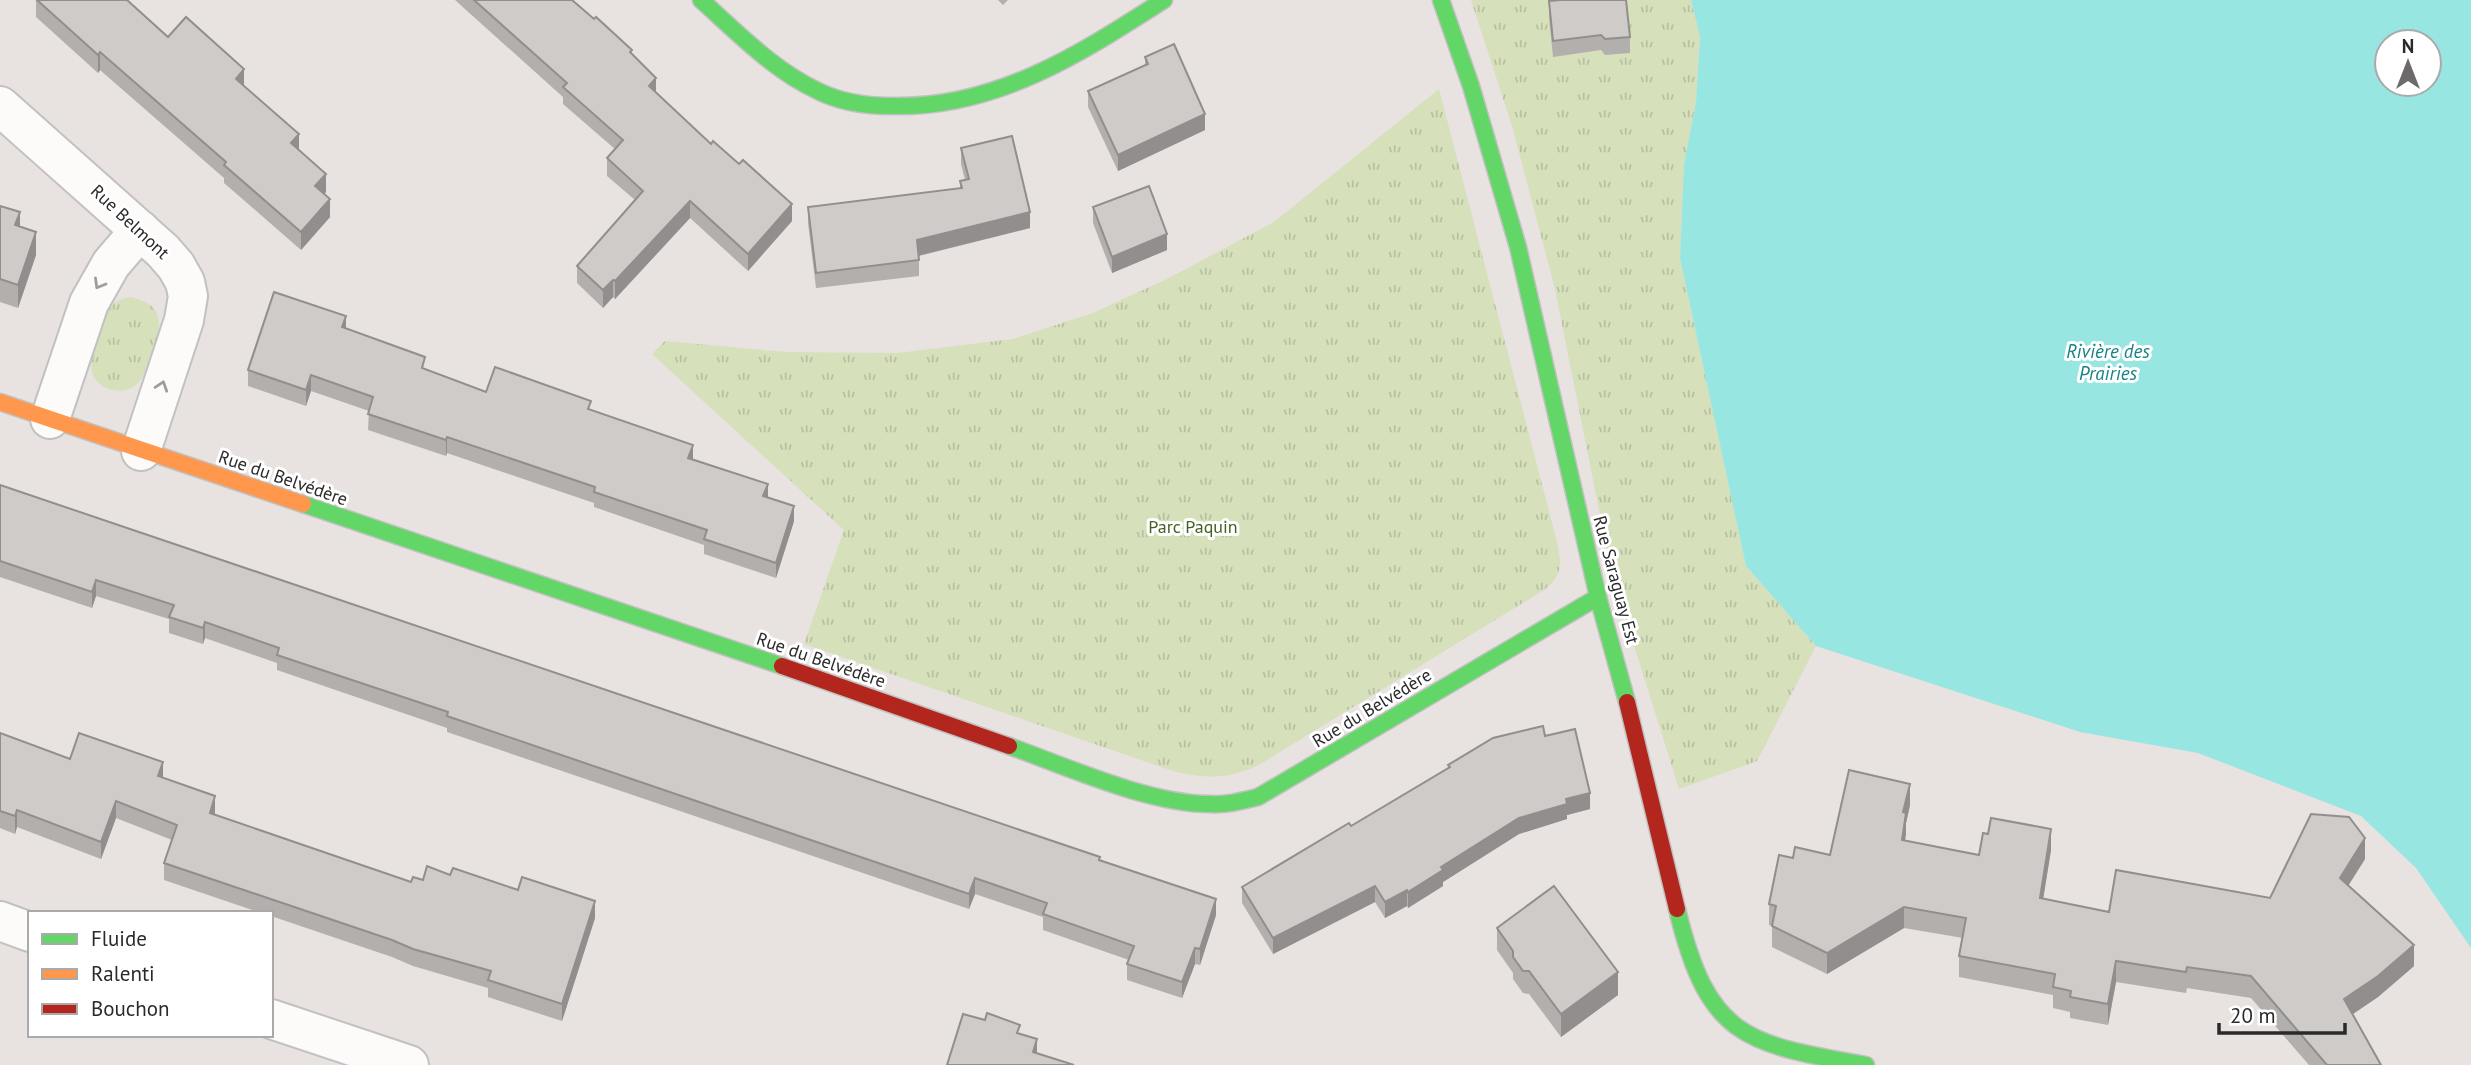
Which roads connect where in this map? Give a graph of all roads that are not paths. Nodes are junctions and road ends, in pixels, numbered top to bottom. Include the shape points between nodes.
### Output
1 (701, 0) edge
2 (1164, 0) edge
3 (1441, 0) edge
4 (0, 106) edge
5 (140, 230) junction
6 (0, 402) edge
7 (50, 419) junction
8 (141, 451) junction
9 (1598, 597) junction
10 (0, 921) edge
11 (28, 931) edge
12 (273, 1020) edge
13 (410, 1065) edge
14 (1866, 1065) edge

1 - 2 street via 796,81 831,97 870,106 964,99 1021,82
3 - 9 street, Rue Saraguay Est via 1518,247
4 - 5 street, Rue Belmont
5 -> 7 street via 111,264 89,303
8 -> 5 street, Rue Belmont via 188,296 176,266
6 - 7 street, Rue du Belvédère
7 - 8 street, Rue du Belvédère
8 - 9 street, Rue du Belvédère via 788,668 1140,792 1210,806 1258,797
9 - 14 street, Rue Saraguay Est via 1684,938 1711,1002 1750,1037
10 - 11 street
12 - 13 street

